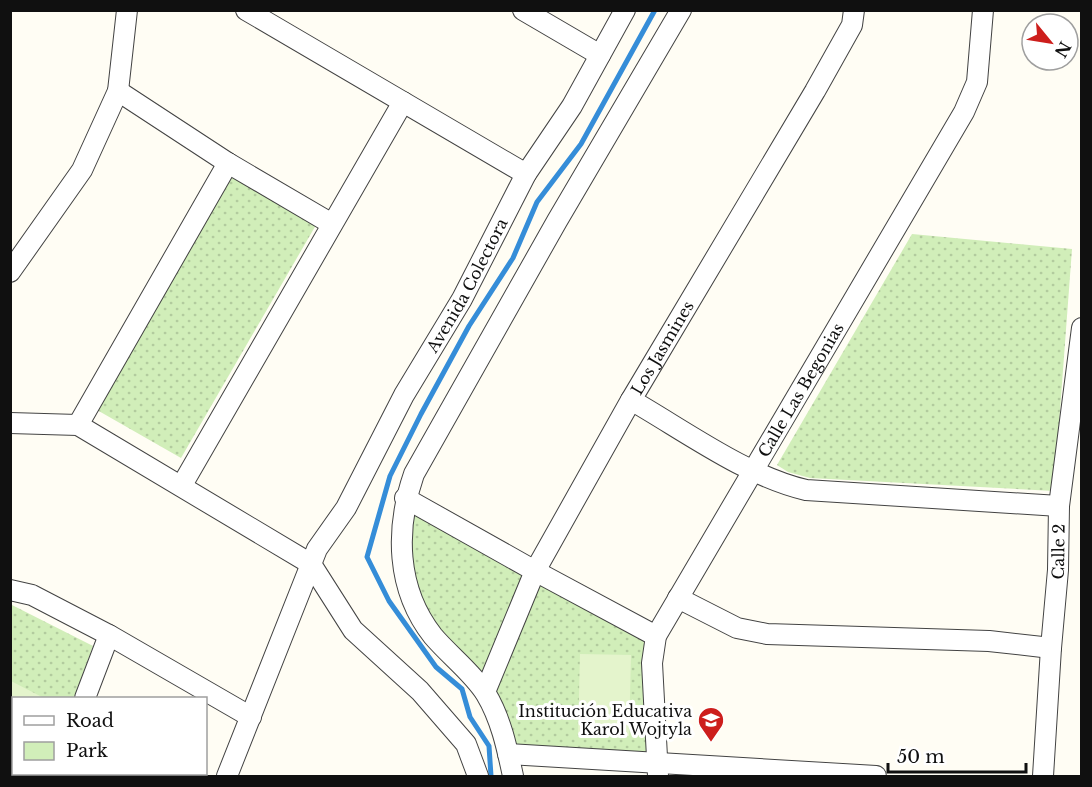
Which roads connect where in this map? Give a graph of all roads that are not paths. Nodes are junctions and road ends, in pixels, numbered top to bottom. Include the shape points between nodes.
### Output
1 (127, 10) edge
2 (523, 10) edge
3 (626, 10) edge
4 (681, 10) edge
5 (854, 10) edge
6 (983, 10) edge
7 (250, 12) edge
8 (600, 55) junction
9 (118, 91) junction
10 (403, 102) junction
11 (228, 163) junction
12 (526, 174) junction
13 (332, 224) junction
14 (10, 272) edge
15 (1082, 328) edge
16 (631, 400) junction
17 (10, 423) edge
18 (78, 425) junction
19 (752, 471) junction
20 (182, 485) junction
21 (405, 498) junction
22 (1059, 506) junction
23 (311, 564) junction
24 (535, 571) junction
25 (10, 590) edge
26 (678, 598) junction
27 (109, 635) junction
28 (656, 636) junction
29 (1051, 648) junction
30 (485, 692) junction
31 (86, 697) edge
32 (251, 717) junction
33 (508, 754) junction
34 (657, 770) edge
35 (227, 777) edge
36 (478, 777) edge
37 (513, 777) edge
38 (876, 777) edge
39 (1043, 777) edge

1 - 9 street
2 - 8 street
3 - 8 street, Avenida Colectora
4 - 21 street via 557,221 414,474
5 - 16 street, Los Jasmines via 852,25 815,91
6 - 19 street, Calle Las Begonias via 977,82 964,112
7 - 10 street
8 - 12 street, Avenida Colectora via 572,106
9 - 11 street
9 - 14 street via 82,170
10 - 12 street
10 - 13 street
11 - 13 street
11 - 18 street
12 - 23 street, Avenida Colectora via 462,299
13 - 20 street
15 - 22 street, Calle 2
16 - 19 street
16 - 24 street, Los Jasmines
17 - 18 street
18 - 20 street
19 - 22 street via 806,490
19 - 26 street, Calle Las Begonias
20 - 23 street
21 - 24 street
21 - 30 street via 402,562 415,609 433,635
22 - 29 street, Calle 2
23 - 32 street, Avenida Colectora
23 - 36 street via 352,630 420,691 466,744
24 - 28 street
24 - 30 street, Los Jasmines
25 - 27 street via 32,595
26 - 28 street, Calle Las Begonias
26 - 29 street via 737,628 767,634 989,641
27 - 31 street
27 - 32 street
28 - 34 street, Calle Las Begonias via 652,663
29 - 39 street, Calle 2
30 - 33 street via 499,721
32 - 35 street, Avenida Colectora
33 - 34 street
33 - 37 street
34 - 38 street

